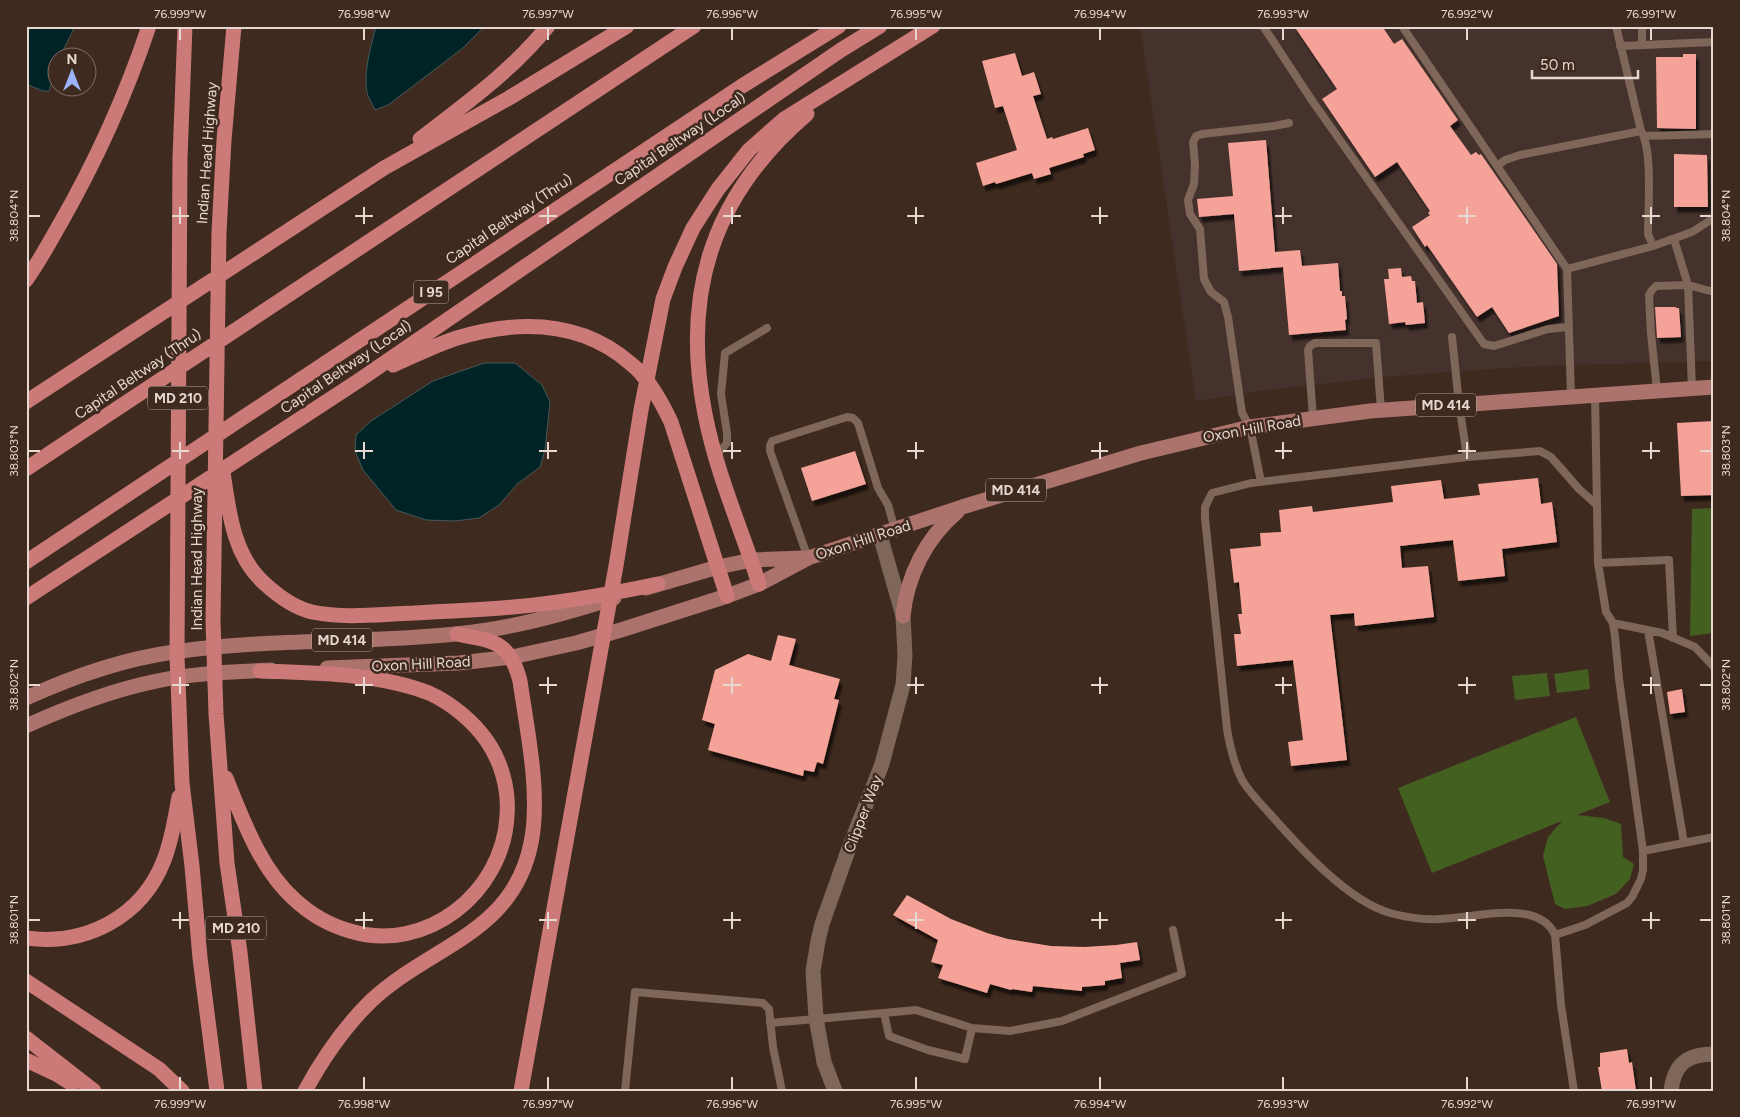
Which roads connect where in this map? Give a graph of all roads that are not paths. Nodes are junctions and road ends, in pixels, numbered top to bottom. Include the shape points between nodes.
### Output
1 (149, 26) edge
2 (185, 26) edge
3 (234, 26) edge
4 (548, 26) edge
5 (627, 26) edge
6 (694, 26) edge
7 (839, 26) edge
8 (880, 26) edge
9 (933, 26) edge
10 (1263, 26) edge
11 (1402, 26) edge
12 (1616, 26) edge
13 (1642, 26) edge
14 (1714, 42) edge
15 (1642, 45) junction
16 (1620, 46) junction
17 (852, 76) junction
18 (1289, 123) dead end
19 (1642, 134) junction
20 (1714, 134) edge
21 (1497, 166) junction
22 (384, 168) junction
23 (1714, 218) edge
24 (1674, 239) junction
25 (1653, 246) junction
26 (1567, 269) junction
27 (26, 280) edge
28 (1688, 285) junction
29 (1714, 292) edge
30 (1568, 327) junction
31 (767, 328) dead end
32 (1452, 337) dead end
33 (358, 381) junction
34 (1714, 387) edge
35 (1692, 388) junction
36 (1657, 390) junction
37 (1595, 395) junction
38 (1571, 396) junction
39 (26, 402) edge
40 (1459, 404) junction
41 (1381, 410) junction
42 (1314, 418) junction
43 (1250, 427) junction
44 (716, 456) junction
45 (1467, 457) junction
46 (26, 469) edge
47 (1260, 482) junction
48 (1597, 504) junction
49 (221, 506) junction
50 (962, 507) junction
51 (896, 530) junction
52 (880, 535) junction
53 (808, 558) junction
54 (752, 560) junction
55 (26, 562) edge
56 (1598, 563) junction
57 (718, 567) junction
58 (658, 584) junction
59 (759, 584) junction
60 (727, 596) junction
61 (26, 598) edge
62 (903, 616) junction
63 (1613, 623) junction
64 (1648, 630) junction
65 (457, 634) junction
66 (1673, 638) junction
67 (512, 656) junction
68 (1714, 667) edge
69 (260, 671) junction
70 (26, 698) edge
71 (26, 726) edge
72 (221, 765) junction
73 (182, 783) junction
74 (1714, 838) edge
75 (1684, 843) junction
76 (1643, 851) junction
77 (1173, 930) dead end
78 (1555, 935) junction
79 (26, 938) edge
80 (26, 982) edge
81 (884, 1013) junction
82 (816, 1018) junction
83 (770, 1023) junction
84 (972, 1028) junction
85 (26, 1038) edge
86 (1714, 1054) edge
87 (26, 1060) edge
88 (84, 1091) edge
89 (94, 1091) edge
90 (182, 1091) edge
91 (217, 1091) edge
92 (255, 1091) edge
93 (305, 1091) edge
94 (521, 1091) edge
95 (625, 1091) edge
96 (782, 1091) edge
97 (835, 1091) edge
98 (1574, 1091) edge
99 (1671, 1091) edge

1 - 27 highway via 104,142
2 - 73 highway, Indian Head Highway / MD 210 via 180,158 176,626
3 - 49 highway, Indian Head Highway / MD 210 via 219,232 216,401
4 - 22 highway via 498,78
5 - 22 highway via 509,98
6 - 46 highway, Capital Beltway (Thru)
7 - 55 highway, Capital Beltway (Thru) / I 95 via 742,86
8 - 33 highway, Capital Beltway (Local) / I 95
9 - 17 highway
10 - 30 lane via 1484,344 1494,346 1548,329
11 - 21 lane
12 - 16 lane
13 - 15 lane
14 - 15 lane
15 - 16 lane
16 - 19 lane
17 - 44 highway via 790,128 759,161 734,197 715,238 704,275 696,345 705,414
17 - 94 highway via 784,119 750,150 718,189 693,228 664,299 641,410
18 - 43 lane via 1202,134 1193,142 1195,165 1194,184 1188,200 1190,214 1200,230 1204,279 1211,292 1224,302 1242,413
19 - 20 lane
19 - 21 lane via 1520,154
19 - 25 lane via 1648,154 1648,234
21 - 26 lane
22 - 39 highway
23 - 24 lane
24 - 25 lane
24 - 28 lane
25 - 26 lane
26 - 30 lane
28 - 29 lane
28 - 35 lane
28 - 36 lane via 1656,286 1649,295
30 - 38 lane
31 - 44 lane via 725,354 721,394 727,443
32 - 40 lane
33 - 57 highway via 455,339 488,330 522,326 552,328 580,334 606,346 631,363 659,397 679,444
33 - 61 highway, Capital Beltway (Local) / I 95
34 - 35 main road, Oxon Hill Road / MD 414
35 - 36 main road, Oxon Hill Road / MD 414
36 - 37 main road, Oxon Hill Road / MD 414
37 - 38 main road, Oxon Hill Road / MD 414
37 - 48 lane
38 - 40 main road, Oxon Hill Road / MD 414
40 - 41 main road, Oxon Hill Road / MD 414
40 - 45 lane
41 - 42 main road, Oxon Hill Road / MD 414
41 - 42 lane via 1376,343 1315,343 1308,350
42 - 43 main road, Oxon Hill Road / MD 414
43 - 47 lane
43 - 50 main road, Oxon Hill Road / MD 414 via 1141,453
44 - 54 highway
45 - 47 lane
45 - 48 lane via 1540,451 1551,457
47 - 78 lane via 1212,493 1205,507 1228,729 1231,750 1242,780 1283,829 1329,874 1374,906 1389,913 1439,919 1519,912 1546,922
48 - 56 lane
49 - 58 highway via 249,566 264,583 289,602 311,612 346,616 513,607
49 - 72 highway, Indian Head Highway / MD 210 via 213,621
50 - 51 main road, Oxon Hill Road / MD 414
50 - 62 main road via 941,528 917,564
51 - 52 main road, Oxon Hill Road / MD 414
51 - 53 lane via 878,488 858,423 847,417 772,441 770,446
52 - 53 main road, Oxon Hill Road / MD 414
52 - 62 street, Clipper Way
53 - 54 main road, Oxon Hill Road / MD 414
53 - 59 main road, Oxon Hill Road / MD 414
54 - 57 main road, Oxon Hill Road / MD 414
54 - 59 highway
56 - 63 lane via 1606,612
56 - 66 lane via 1669,560
57 - 58 main road, Oxon Hill Road / MD 414
57 - 60 highway
58 - 65 main road, Oxon Hill Road / MD 414 via 555,616
59 - 60 main road, Oxon Hill Road / MD 414
60 - 67 main road, Oxon Hill Road / MD 414 via 594,638
62 - 82 street, Clipper Way via 905,655 899,707 882,764 822,924 814,971
63 - 64 lane
63 - 76 lane
64 - 66 lane
64 - 75 lane
65 - 67 highway via 486,640 503,647
65 - 70 main road, Oxon Hill Road / MD 414 via 269,643 172,652 96,671
66 - 68 lane via 1695,647
67 - 69 main road, Oxon Hill Road / MD 414 via 459,663
67 - 93 highway via 520,681 535,812 532,842 514,890 494,915 470,934 373,1000 321,1062
69 - 71 main road, Oxon Hill Road / MD 414 via 203,674 157,681 104,695
69 - 72 highway via 342,676 398,684 428,694 452,707 477,728 493,750 503,773 508,802 507,829 498,859 484,884 464,905 439,923 409,934 380,936 350,932 317,918 293,898 270,870 248,830
72 - 92 highway, Indian Head Highway / MD 210 via 227,863
73 - 79 highway via 165,860 142,899 124,914 77,937
73 - 91 highway, Indian Head Highway / MD 210
74 - 75 lane
75 - 76 lane
76 - 78 lane via 1643,870 1628,903 1585,925
77 - 84 lane via 1182,974 1062,1021 1010,1031
78 - 98 lane via 1561,1005
80 - 90 highway via 159,1069
81 - 82 lane
81 - 84 lane via 916,1010
81 - 84 lane via 889,1036 965,1059
82 - 83 lane
82 - 97 street, Clipper Way via 824,1062
83 - 95 lane via 769,1009 763,1003 635,992
83 - 96 lane
85 - 89 highway
86 - 99 street via 1700,1054 1685,1061 1674,1076
87 - 88 highway

